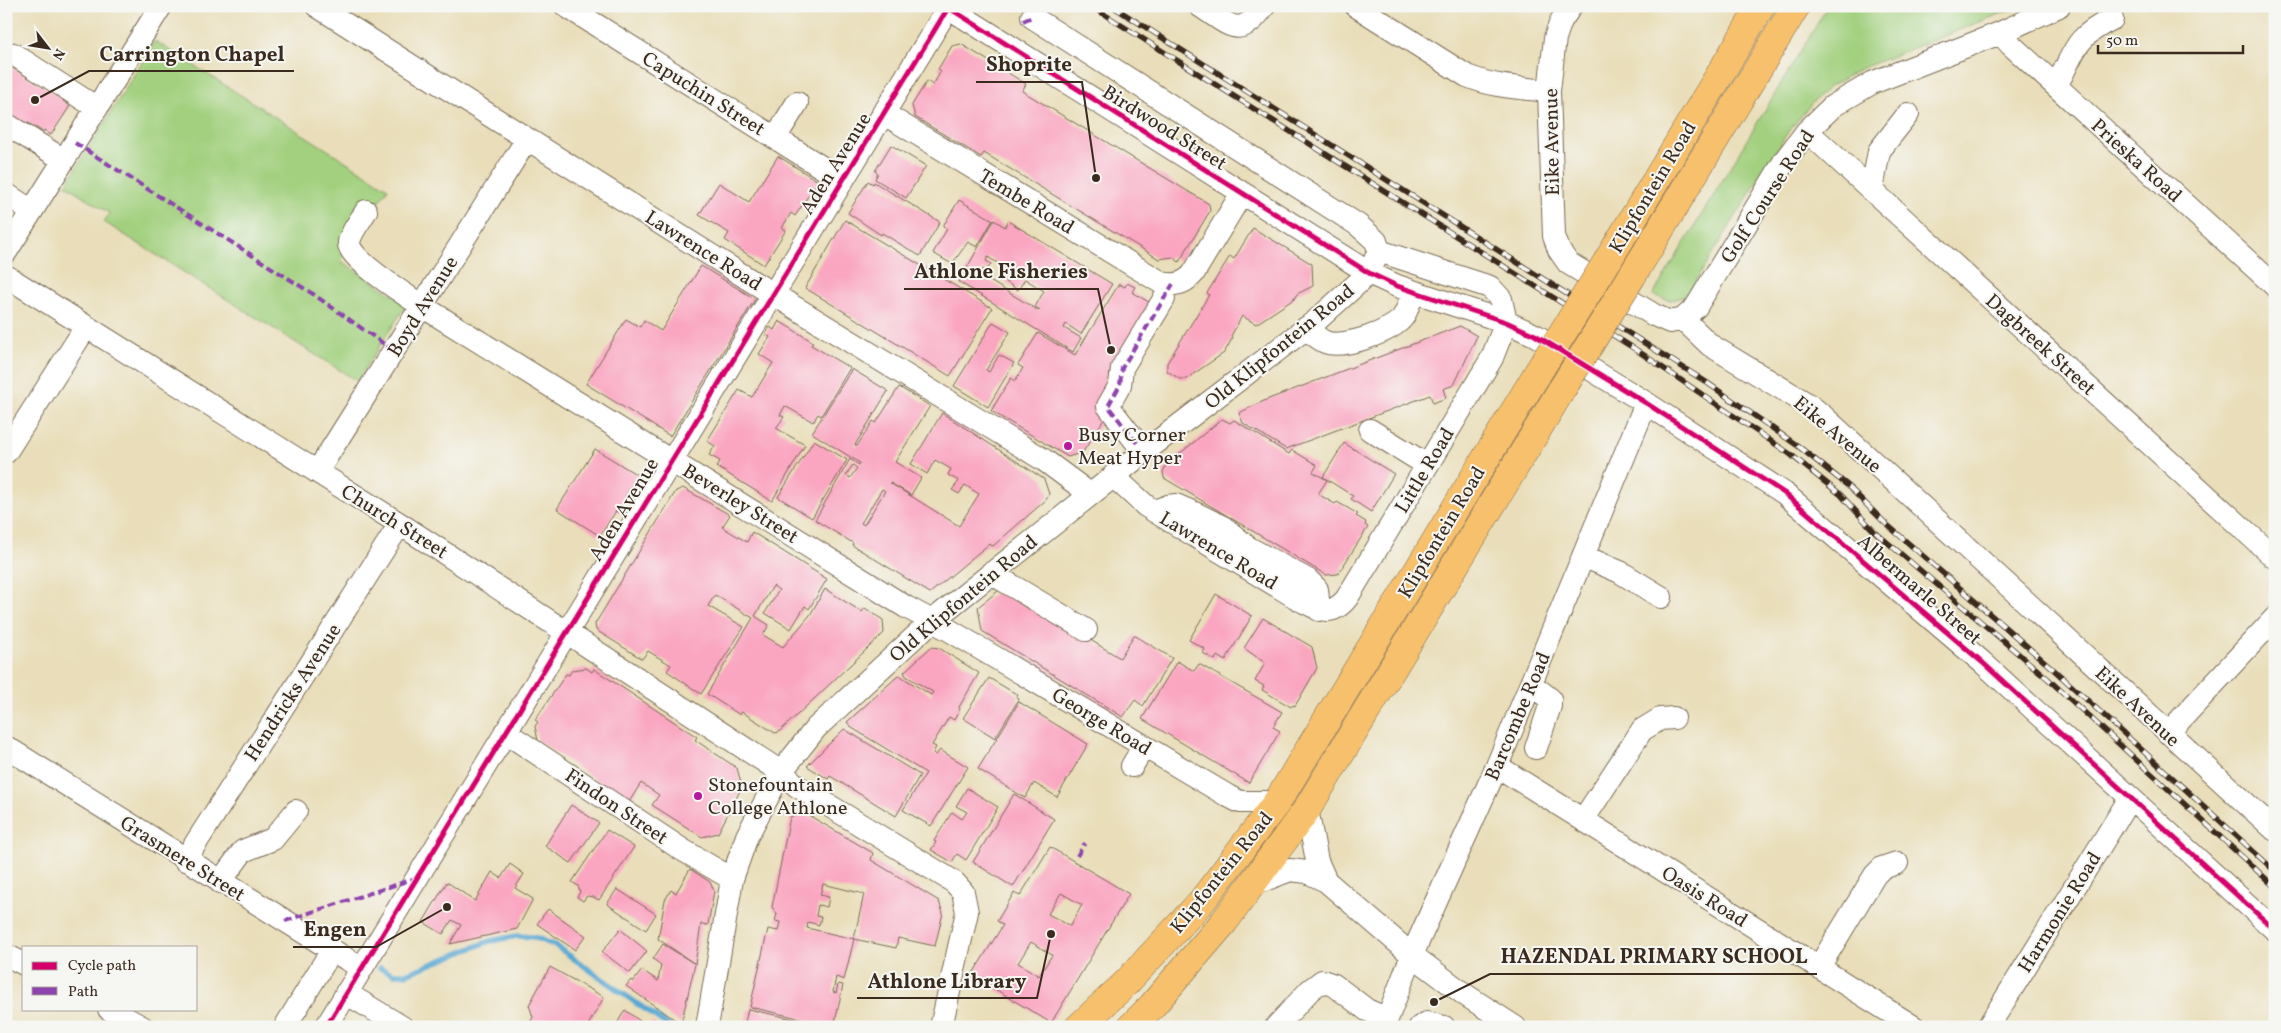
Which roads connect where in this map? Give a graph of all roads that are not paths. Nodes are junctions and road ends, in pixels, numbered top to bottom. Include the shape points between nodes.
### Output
1 (161, 6) edge
2 (317, 6) edge
3 (566, 6) edge
4 (1200, 6) edge
5 (1264, 6) edge
6 (1356, 6) edge
7 (1571, 6) edge
8 (1761, 6) edge
9 (1796, 6) edge
10 (2059, 6) edge
11 (947, 7) edge
12 (1032, 17) dead end
13 (2112, 19) dead end
14 (2000, 33) junction
15 (1064, 38) junction
16 (6, 53) edge
17 (1044, 68) junction
18 (2056, 86) junction
19 (1548, 91) junction
20 (797, 103) dead end
21 (97, 108) junction
22 (883, 114) junction
23 (1908, 114) dead end
24 (6, 124) edge
25 (1807, 131) junction
26 (1214, 133) junction
27 (776, 138) junction
28 (527, 139) junction
29 (64, 160) junction
30 (1196, 164) junction
31 (842, 180) junction
32 (1872, 190) junction
33 (1242, 193) junction
34 (6, 194) edge
35 (32, 211) junction
36 (366, 211) dead end
37 (1379, 251) junction
38 (6, 252) edge
39 (1369, 273) junction
40 (6, 276) edge
41 (2275, 286) edge
42 (772, 292) junction
43 (1168, 292) junction
44 (1413, 292) junction
45 (422, 306) junction
46 (1683, 319) junction
47 (1506, 322) junction
48 (86, 327) junction
49 (1306, 328) junction
50 (1646, 403) junction
51 (1370, 430) dead end
52 (1137, 443) dead end
53 (6, 452) edge
54 (671, 459) junction
55 (1427, 465) junction
56 (316, 472) junction
57 (1112, 476) junction
58 (1090, 494) junction
59 (400, 524) junction
60 (1583, 556) junction
61 (2275, 558) edge
62 (991, 573) junction
63 (1661, 597) dead end
64 (1326, 610) joint
65 (2275, 618) edge
66 (932, 621) junction
67 (566, 630) junction
68 (1086, 630) dead end
69 (1531, 684) junction
70 (1674, 718) dead end
71 (505, 732) junction
72 (2168, 733) junction
73 (1144, 746) junction
74 (6, 747) edge
75 (1536, 748) dead end
76 (1132, 766) dead end
77 (1497, 766) junction
78 (781, 772) junction
79 (2130, 798) junction
80 (1277, 802) junction
81 (1307, 810) junction
82 (296, 811) dead end
83 (1583, 820) junction
84 (2275, 830) edge
85 (185, 860) junction
86 (1897, 863) dead end
87 (732, 878) junction
88 (1326, 880) junction
89 (220, 882) junction
90 (1254, 884) junction
91 (2275, 930) edge
92 (332, 950) junction
93 (6, 954) edge
94 (1412, 955) junction
95 (22, 963) edge
96 (1819, 967) junction
97 (362, 968) junction
98 (346, 993) junction
99 (111, 1010) edge
100 (1485, 1019) edge
101 (1385, 1023) edge
102 (142, 1027) edge
103 (285, 1027) edge
104 (326, 1027) edge
105 (402, 1027) edge
106 (706, 1027) edge
107 (941, 1027) edge
108 (1079, 1027) edge
109 (1131, 1027) edge
110 (1276, 1027) edge
111 (1420, 1027) edge
112 (1444, 1027) edge
113 (1515, 1027) edge
114 (1914, 1027) edge
115 (1988, 1027) edge

1 - 21 street
2 - 28 street, Lawrence Road
3 - 27 street, Capuchin Street
4 - 5 street via 1237,27 1246,26 1254,20
6 - 19 street via 1482,83
7 - 19 street, Eike Avenue via 1555,38
8 - 80 main road, Klipfontein Road, bridge
9 - 81 main road, Klipfontein Road, bridge
10 - 14 street, Golf Course Road
11 - 17 street, Birdwood Street
11 - 22 street, Aden Avenue
12 - 15 street
13 - 18 street via 2081,39
14 - 18 street, Prieska Road
14 - 25 street, Golf Course Road via 1872,83 1833,106
15 - 17 street
15 - 26 street
16 - 21 street via 13,54
17 - 30 street, Birdwood Street
18 - 41 street, Prieska Road
19 - 46 street, Eike Avenue via 1552,213 1558,250 1568,263 1654,314 1670,322
20 - 27 street
21 - 29 street
22 - 31 street, Aden Avenue
22 - 43 street, Tembe Road via 1162,283
23 - 32 street via 1879,151
24 - 29 street
25 - 32 street, Dagbreek Street
25 - 46 street, Golf Course Road via 1773,178 1696,306
26 - 30 street
26 - 37 street via 1369,232
27 - 31 street, Capuchin Street
28 - 42 street, Lawrence Road
28 - 45 street, Boyd Avenue
29 - 35 street
30 - 33 street, Birdwood Street
31 - 42 street, Aden Avenue
32 - 61 street, Dagbreek Street
33 - 39 street, Birdwood Street
33 - 43 street via 1193,274
34 - 35 street
35 - 38 street
36 - 45 street, Beverley Street via 352,235 350,250 363,264
37 - 39 street
37 - 47 street via 1490,287 1502,299
39 - 44 street
39 - 49 street, Old Klipfontein Road
40 - 48 street, Church Street
42 - 54 street, Aden Avenue
42 - 58 street, Lawrence Road via 1044,460
43 - 52 street via 1122,368 1120,385 1108,406
44 - 47 street
44 - 49 street via 1403,317 1373,335 1335,344 1326,342
45 - 54 street, Beverley Street
45 - 56 street, Boyd Avenue
46 - 72 street, Eike Avenue via 1710,345 1823,416
47 - 50 street, Albermarle Street via 1535,335
47 - 55 street, Little Road via 1492,358
48 - 53 street
48 - 56 street, Church Street
49 - 57 street, Old Klipfontein Road
50 - 60 street, Barcombe Road
50 - 79 street, Albermarle Street via 1760,476 1819,521 1982,662
51 - 55 street
54 - 66 street, Beverley Street
54 - 67 street, Aden Avenue
55 - 64 street, Little Road via 1346,598 1341,605
56 - 59 street, Church Street
57 - 58 street, Old Klipfontein Road
57 - 64 street, Lawrence Road via 1154,511 1245,556
58 - 62 street, Old Klipfontein Road
59 - 67 street, Church Street
59 - 85 street, Hendricks Avenue
60 - 63 street via 1620,572
60 - 69 street, Barcombe Road
62 - 66 street, Old Klipfontein Road
62 - 68 street
65 - 72 street
66 - 73 street, George Road
66 - 78 street, Old Klipfontein Road via 822,722
67 - 71 street, Aden Avenue
67 - 78 street, Church Street
69 - 75 street via 1550,699
69 - 77 street, Barcombe Road
70 - 83 street via 1660,719 1642,730
71 - 87 street, Findon Street via 681,849
71 - 97 street, Aden Avenue
72 - 84 street, Eike Avenue
73 - 76 street
73 - 80 street, George Road via 1240,802
74 - 85 street, Grasmere Street
77 - 83 street, Oasis Road
77 - 94 street, Barcombe Road
78 - 87 street, Old Klipfontein Road via 747,836
78 - 107 street, Church Street via 798,786 954,882 966,898 967,912
79 - 91 street, Albermarle Street
79 - 115 street, Harmonie Road
80 - 108 main road, Klipfontein Road via 1202,901 1126,983
81 - 88 street via 1317,861
81 - 90 main road, Klipfontein Road
82 - 89 street via 273,839 243,851
83 - 96 street, Oasis Road
85 - 89 street, Grasmere Street
86 - 96 street via 1882,868 1875,875
87 - 106 street, Old Klipfontein Road
88 - 90 street via 1307,872 1290,870
88 - 94 street
89 - 92 street, Grasmere Street
90 - 109 main road, Klipfontein Road
92 - 97 street, Grasmere Street
92 - 103 street
93 - 95 street
94 - 100 street
94 - 101 street, Barcombe Road
96 - 114 street, Oasis Road
97 - 98 street, Aden Avenue
98 - 104 street, Aden Avenue
98 - 105 street
99 - 102 street
100 - 113 street
101 - 110 street via 1334,985 1322,981
111 - 112 street via 1427,1023

